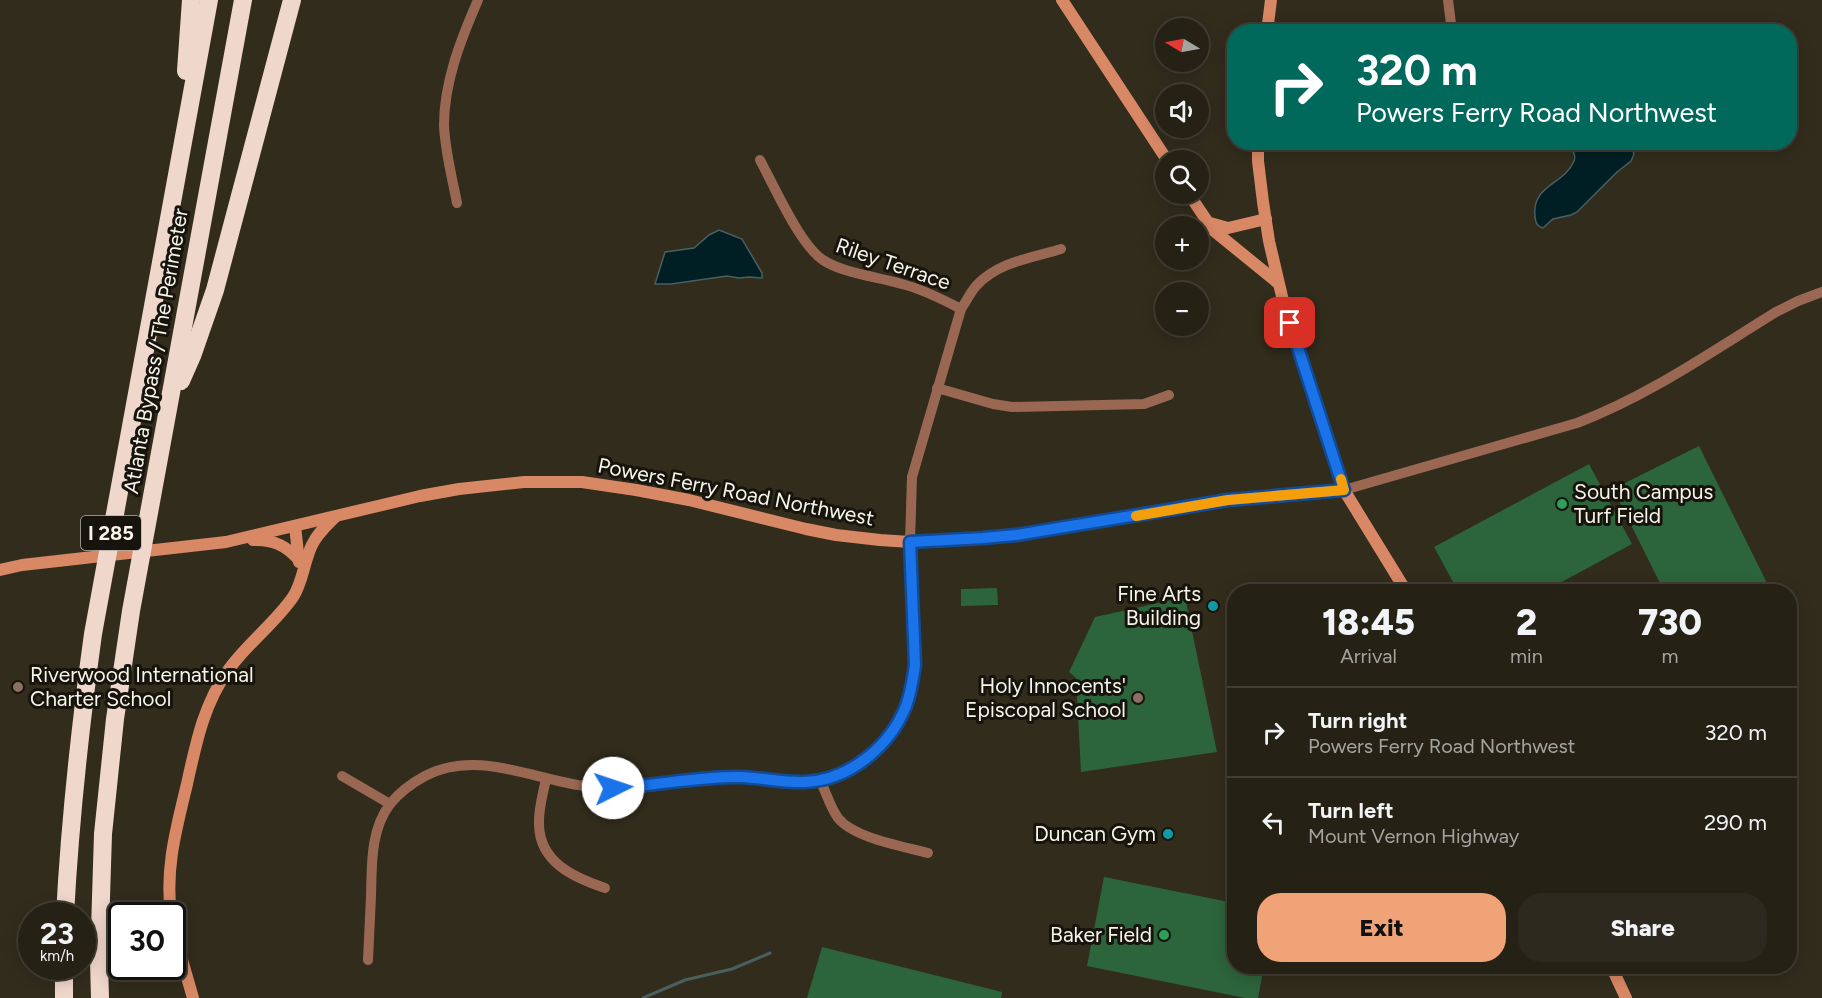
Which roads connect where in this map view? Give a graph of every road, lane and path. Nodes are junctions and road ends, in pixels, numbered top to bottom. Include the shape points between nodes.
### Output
1 (191, 0) edge
2 (209, 0) edge
3 (243, 0) edge
4 (292, 0) edge
5 (478, 0) edge
6 (1062, 0) edge
7 (1271, 0) edge
8 (1448, 0) edge
9 (1268, 24) edge
10 (1451, 24) edge
11 (1160, 150) edge
12 (1258, 150) edge
13 (180, 154) junction
14 (760, 160) dead end
15 (457, 203) dead end
16 (1197, 204) edge
17 (1266, 219) junction
18 (1210, 223) junction
19 (1061, 249) dead end
20 (1278, 283) junction
21 (1822, 292) edge
22 (961, 309) junction
23 (937, 388) junction
24 (1169, 395) dead end
25 (169, 407) junction
26 (1344, 490) junction
27 (335, 517) junction
28 (295, 526) junction
29 (233, 540) junction
30 (910, 542) junction
31 (299, 560) junction
32 (0, 570) edge
33 (300, 581) junction
34 (1402, 584) edge
35 (342, 776) dead end
36 (546, 779) junction
37 (820, 780) junction
38 (390, 804) junction
39 (928, 853) dead end
40 (605, 888) dead end
41 (66, 902) edge
42 (169, 902) edge
43 (368, 960) dead end
44 (186, 974) edge
45 (1615, 974) edge
46 (63, 980) edge
47 (64, 998) edge
48 (100, 998) edge
49 (193, 998) edge
50 (1626, 998) edge

1 - 13 highway
2 - 13 highway, Atlanta Bypass / The Perimeter / I 285
3 - 25 highway, Atlanta Bypass / The Perimeter / I 285
4 - 25 highway via 215,290
5 - 15 street via 446,96 445,133
6 - 11 street
7 - 9 street
8 - 10 street
12 - 17 street
13 - 41 highway, Atlanta Bypass / The Perimeter / I 285 via 93,634 80,727
14 - 22 street, Riley Terrace via 805,242 823,260 834,267 904,284
16 - 18 street
17 - 18 street via 1228,228
17 - 20 street
18 - 20 street via 1225,241
19 - 22 street via 994,271 975,287
20 - 26 street
21 - 26 street via 1776,312 1641,395 1602,414
22 - 23 street
23 - 24 street via 1012,407 1144,404
23 - 30 street via 912,477
25 - 48 highway, Atlanta Bypass / The Perimeter / I 285 via 115,718 104,834
26 - 30 street, Powers Ferry Road Northwest via 1228,500 1005,536
26 - 34 street
27 - 28 street, Powers Ferry Road Northwest
27 - 30 street, Powers Ferry Road Northwest via 459,489 524,482 582,482 689,500 836,535
27 - 33 street via 315,539
28 - 29 street, Powers Ferry Road Northwest
28 - 31 street
29 - 31 street via 277,543
29 - 32 street
30 - 37 street via 915,665 906,705 892,732 872,754 847,771
31 - 33 street
33 - 42 street via 286,606 229,669 199,728 169,866
35 - 38 street
36 - 37 street via 613,788 741,777
36 - 38 street via 489,765 454,766 417,780
36 - 40 street via 538,824 545,849 569,874
37 - 39 street via 833,812 849,828
38 - 43 street via 379,823 373,850
44 - 49 street
45 - 50 street
46 - 47 highway

